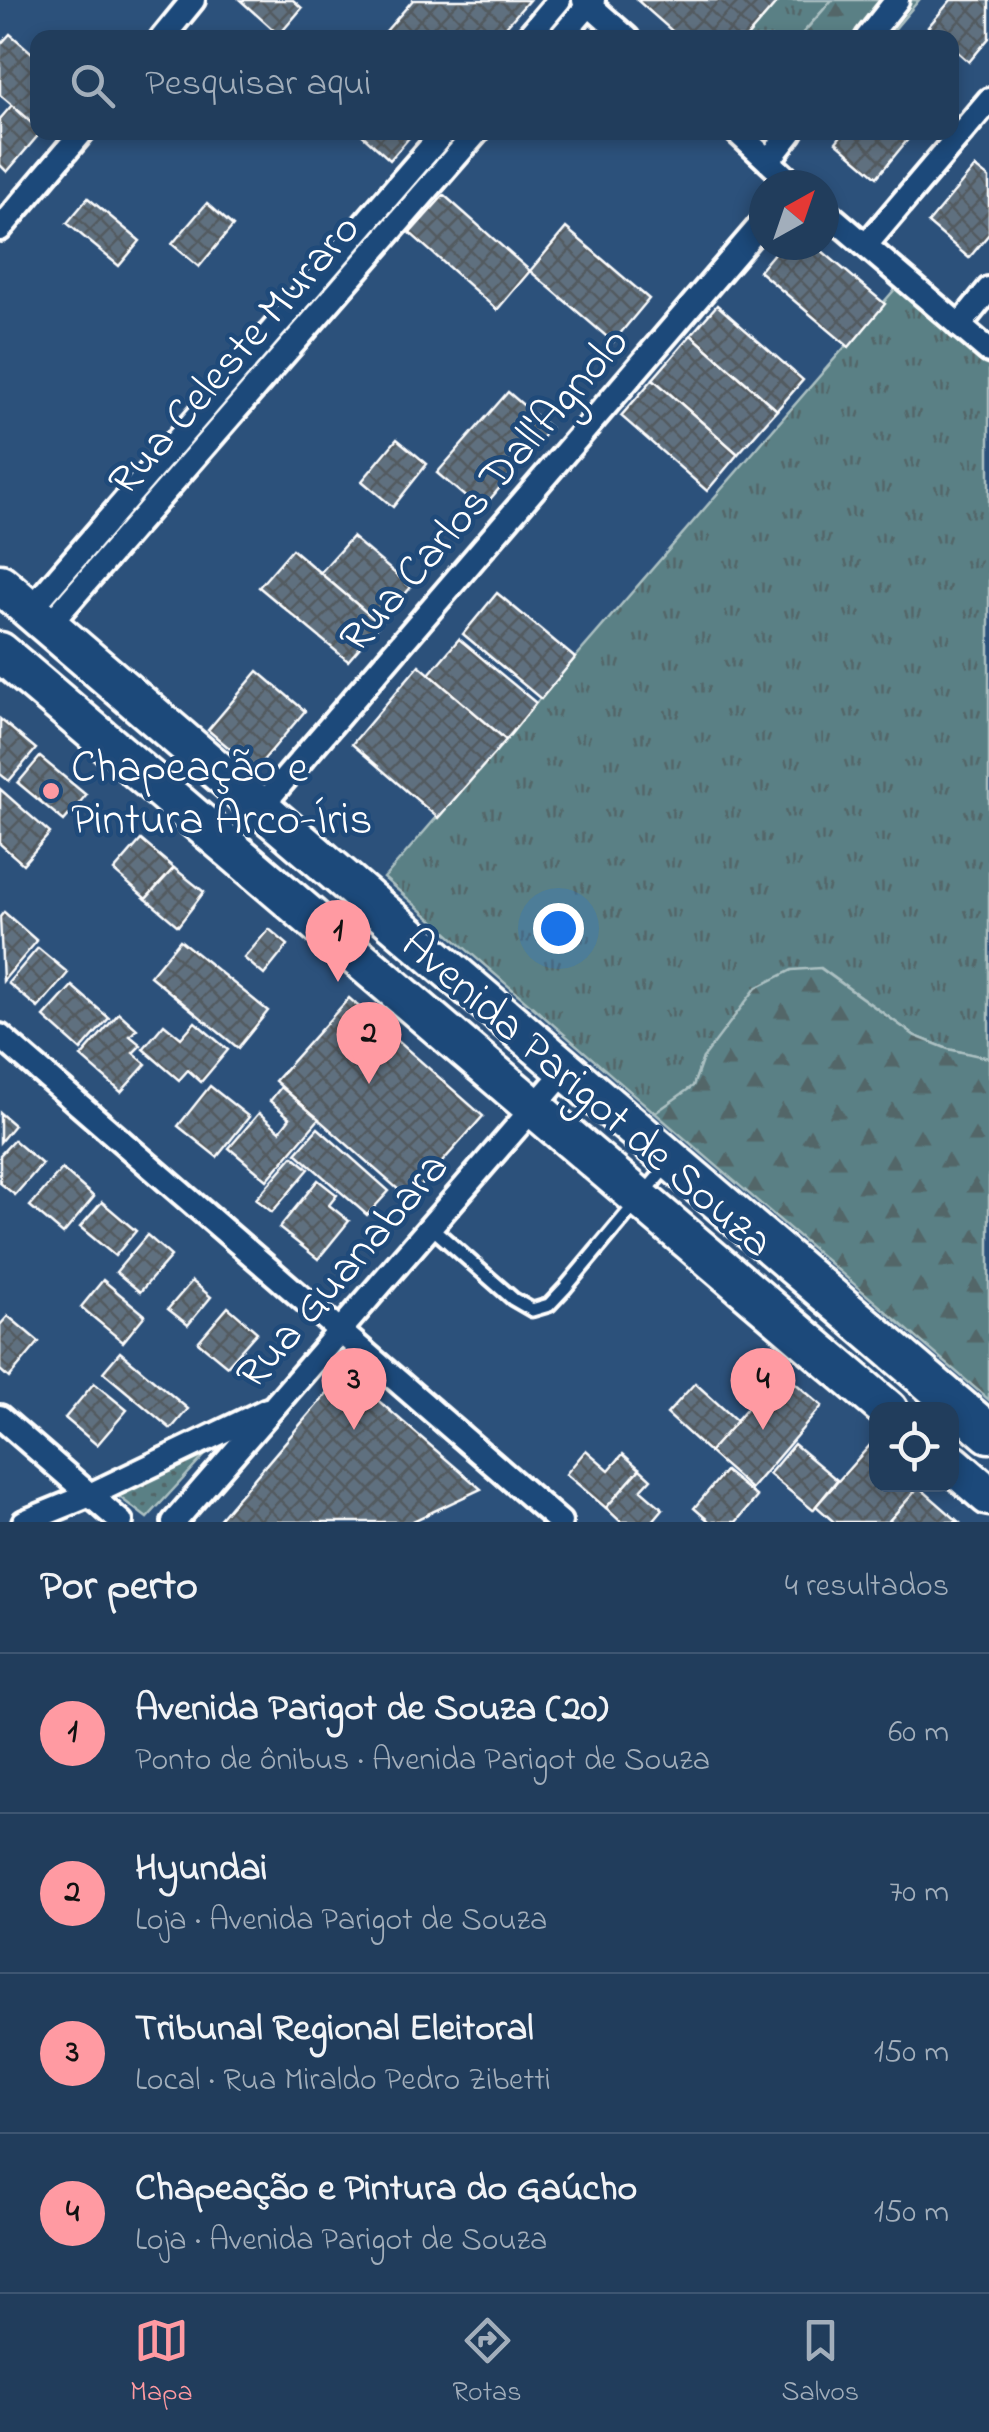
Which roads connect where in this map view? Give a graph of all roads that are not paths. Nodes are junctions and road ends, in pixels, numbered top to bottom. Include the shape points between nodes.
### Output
1 (193, 0) edge
2 (560, 0) edge
3 (897, 0) edge
4 (589, 2) edge
5 (169, 30) edge
6 (534, 30) edge
7 (566, 30) edge
8 (619, 30) edge
9 (873, 30) edge
10 (989, 100) edge
11 (959, 136) edge
12 (75, 140) edge
13 (438, 140) edge
14 (469, 140) edge
15 (746, 140) edge
16 (784, 140) edge
17 (955, 140) edge
18 (768, 160) junction
19 (778, 170) edge
20 (839, 223) edge
21 (0, 229) edge
22 (749, 238) edge
23 (866, 246) junction
24 (989, 289) edge
25 (316, 298) junction
26 (958, 326) junction
27 (989, 352) edge
28 (0, 584) edge
29 (39, 618) junction
30 (2, 654) edge
31 (118, 685) junction
32 (260, 808) junction
33 (406, 997) junction
34 (0, 1036) edge
35 (563, 1065) junction
36 (534, 1108) junction
37 (673, 1158) junction
38 (640, 1197) junction
39 (430, 1226) junction
40 (339, 1331) junction
41 (879, 1402) edge
42 (274, 1406) junction
43 (0, 1418) edge
44 (989, 1433) edge
45 (959, 1470) edge
46 (90, 1495) junction
47 (989, 1496) edge
48 (24, 1522) edge
49 (120, 1522) edge
50 (174, 1522) edge
51 (560, 1522) edge

1 - 5 street
2 - 6 street
3 - 9 street
4 - 7 street
4 - 8 street
10 - 11 street
12 - 21 street
13 - 25 street, Rua Celeste Muraro
14 - 25 street, Rua Celeste Muraro
15 - 18 street
16 - 18 street
17 - 23 street
18 - 19 street
20 - 23 street
22 - 32 street, Rua Carlos Dall'Agnolo
23 - 26 street
24 - 26 street
25 - 29 street, Rua Celeste Muraro
26 - 27 street
28 - 29 main road, Avenida Parigot de Souza
29 - 31 main road, Avenida Parigot de Souza
30 - 31 main road via 50,677 116,733 126,734 134,718
30 - 33 main road, Avenida Parigot de Souza
31 - 32 main road, Avenida Parigot de Souza
32 - 35 main road, Avenida Parigot de Souza
33 - 35 main road via 402,974 422,967 526,1047
33 - 36 main road, Avenida Parigot de Souza
34 - 40 street
35 - 36 street, Rua Guanabara
35 - 37 main road, Avenida Parigot de Souza
36 - 38 main road, Avenida Parigot de Souza
36 - 39 street, Rua Guanabara
37 - 38 lane
37 - 44 main road, Avenida Parigot de Souza
38 - 39 lane via 557,1297 532,1310
38 - 41 main road, Avenida Parigot de Souza
39 - 40 street, Rua Guanabara
40 - 42 street, Rua Guanabara
40 - 51 street
42 - 46 street
42 - 50 street, Rua Guanabara
43 - 46 street
45 - 47 main road
46 - 48 street
46 - 49 street

